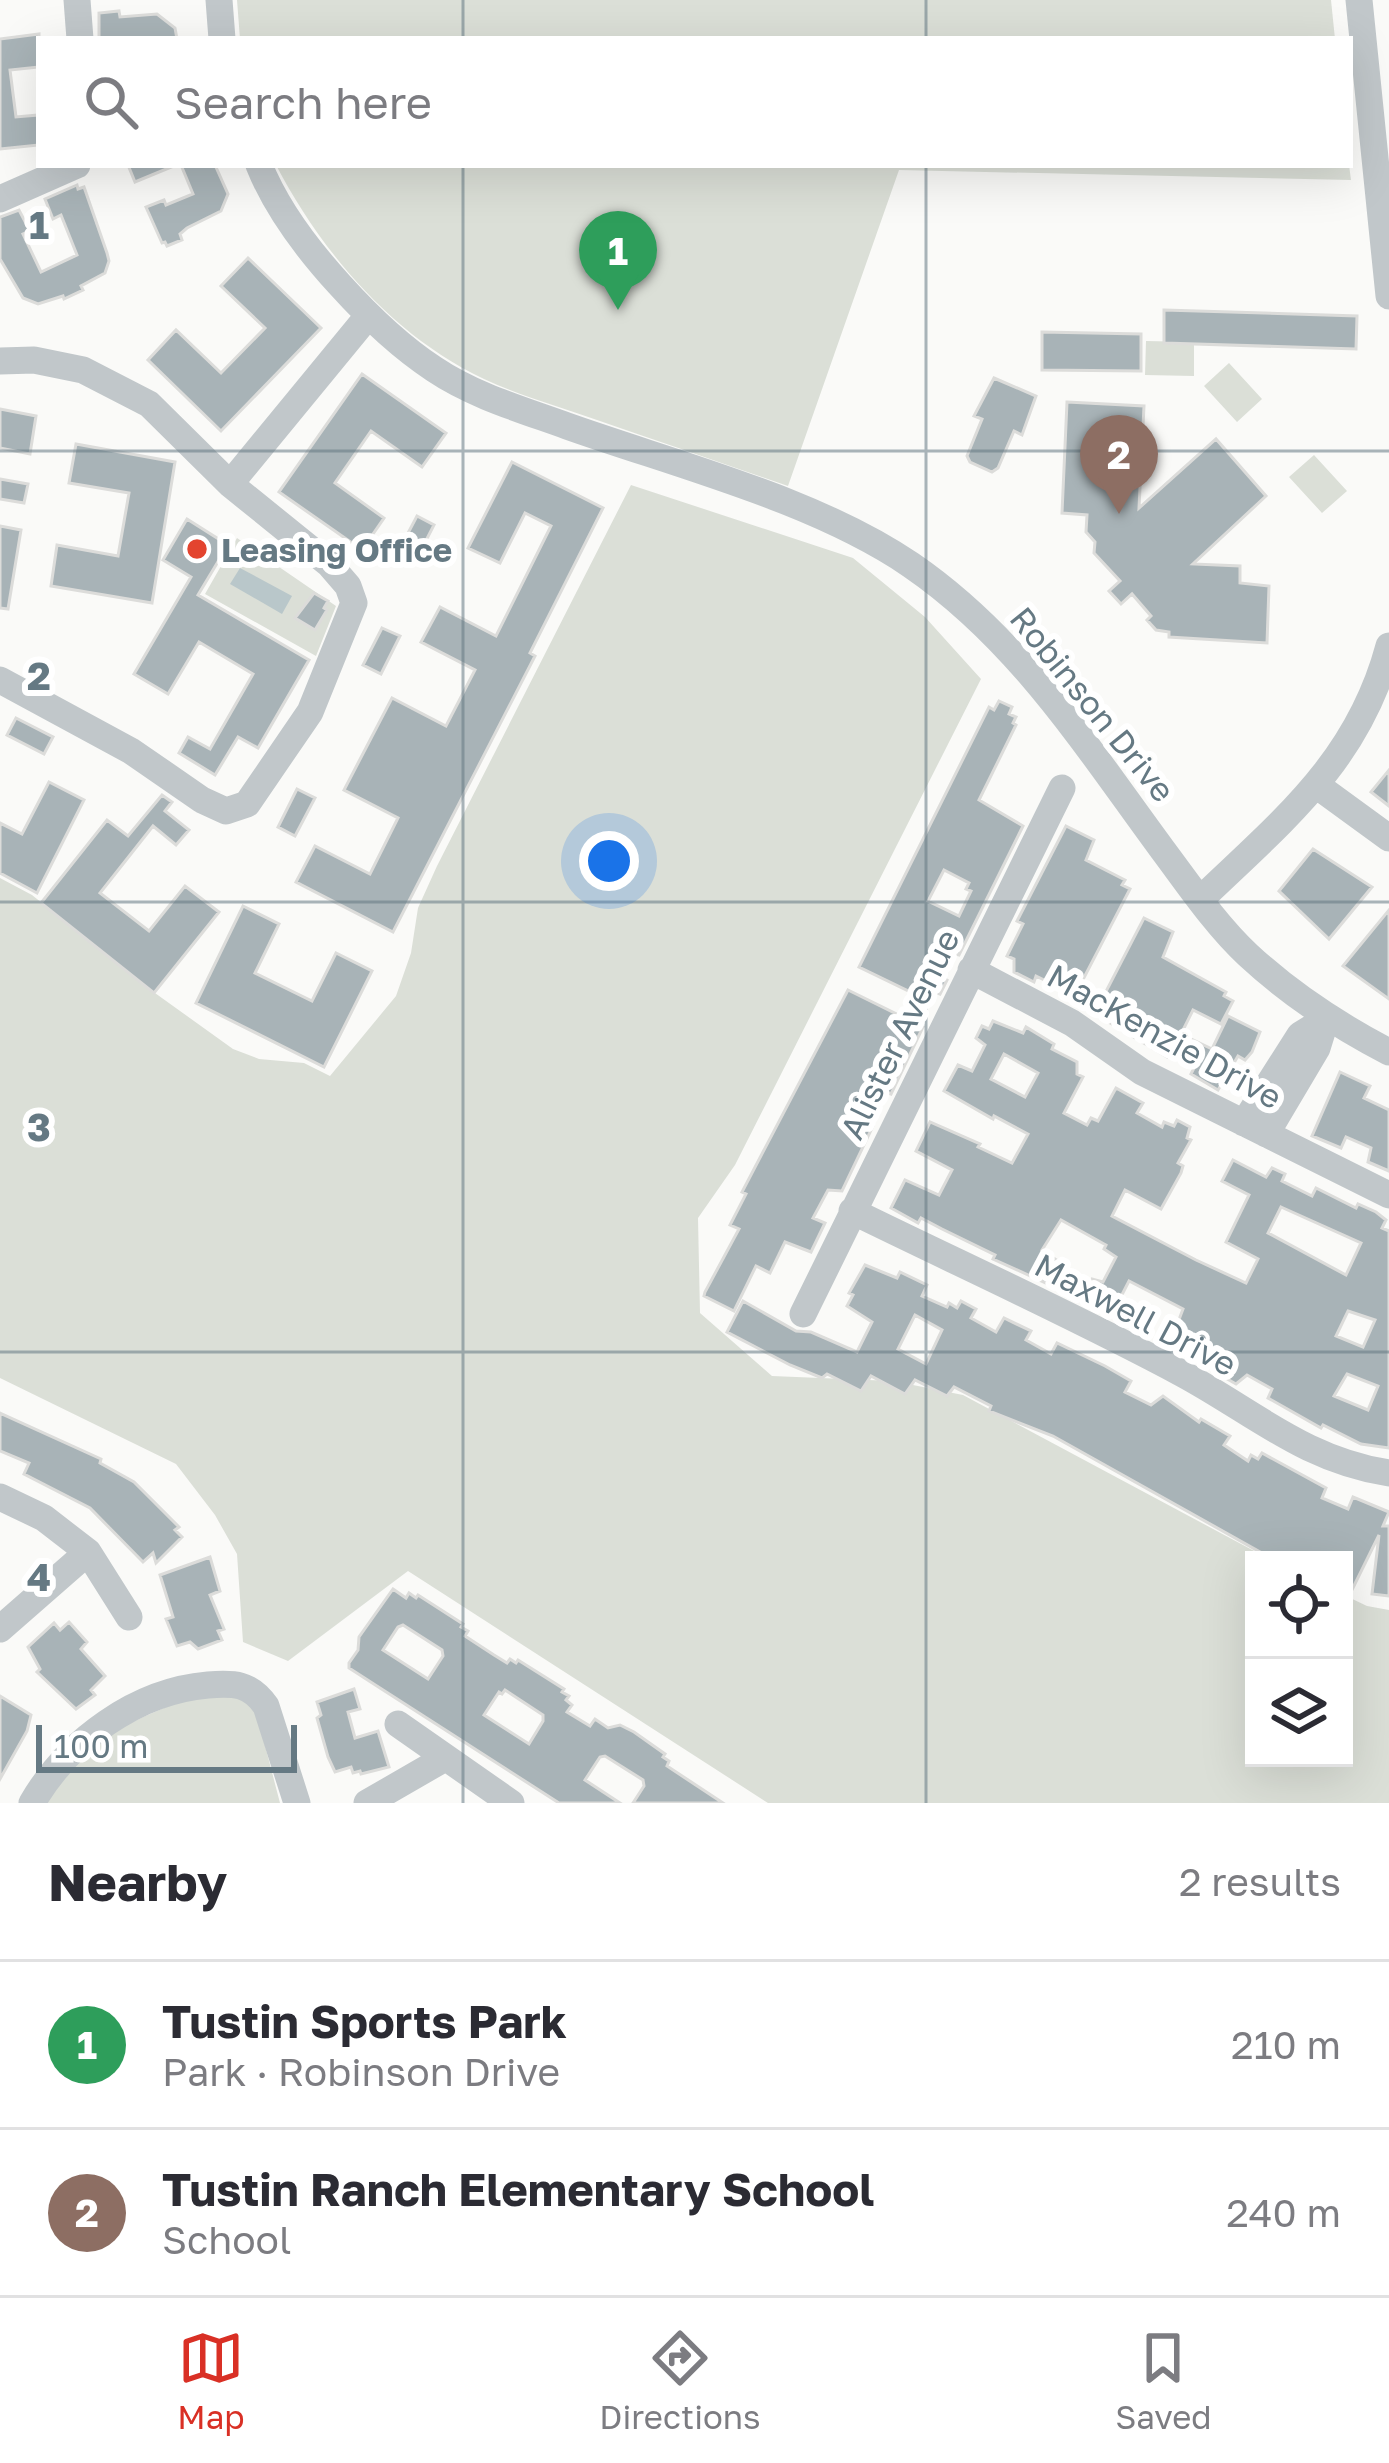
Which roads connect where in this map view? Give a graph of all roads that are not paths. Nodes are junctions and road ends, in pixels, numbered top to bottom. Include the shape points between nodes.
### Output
1 (77, 0) edge
2 (219, 0) edge
3 (1359, 0) edge
4 (80, 36) edge
5 (222, 36) edge
6 (70, 168) edge
7 (261, 168) edge
8 (0, 199) edge
9 (1389, 296) edge
10 (368, 316) junction
11 (0, 361) edge
12 (230, 484) junction
13 (1389, 646) edge
14 (0, 680) edge
15 (1319, 787) junction
16 (1062, 788) dead end
17 (1389, 838) edge
18 (1200, 900) junction
19 (971, 970) junction
20 (1325, 1019) junction
21 (1389, 1052) edge
22 (1255, 1128) junction
23 (1389, 1196) edge
24 (852, 1210) junction
25 (803, 1314) dead end
26 (1389, 1473) edge
27 (0, 1497) edge
28 (88, 1552) junction
29 (129, 1617) dead end
30 (0, 1629) edge
31 (398, 1724) dead end
32 (445, 1757) junction
33 (32, 1803) edge
34 (297, 1803) edge
35 (367, 1803) edge
36 (511, 1803) edge

1 - 4 street
2 - 5 street
3 - 9 street
6 - 8 street
7 - 10 street, Robinson Drive via 290,224
10 - 12 street
10 - 18 street, Robinson Drive via 435,370 500,402 804,510 910,564 1003,640
11 - 12 street via 83,370 125,389
12 - 14 street via 329,564 354,603 310,712 247,804 226,811 202,800
13 - 15 street via 1355,731
15 - 17 street
15 - 18 street
16 - 19 street, Alister Avenue
18 - 20 street, Robinson Drive via 1247,954
19 - 22 street, MacKenzie Drive via 1072,1023 1142,1072
19 - 24 street, Alister Avenue
20 - 21 street, Robinson Drive
20 - 22 street via 1317,1048
22 - 23 street, MacKenzie Drive
24 - 25 street, Alister Avenue
24 - 26 street, Maxwell Drive via 1187,1376 1275,1433 1348,1466
27 - 28 street via 44,1517
28 - 29 street
28 - 30 street
31 - 32 street
32 - 35 street
32 - 36 street
33 - 34 street via 66,1758 126,1711 191,1687 233,1684 266,1706

